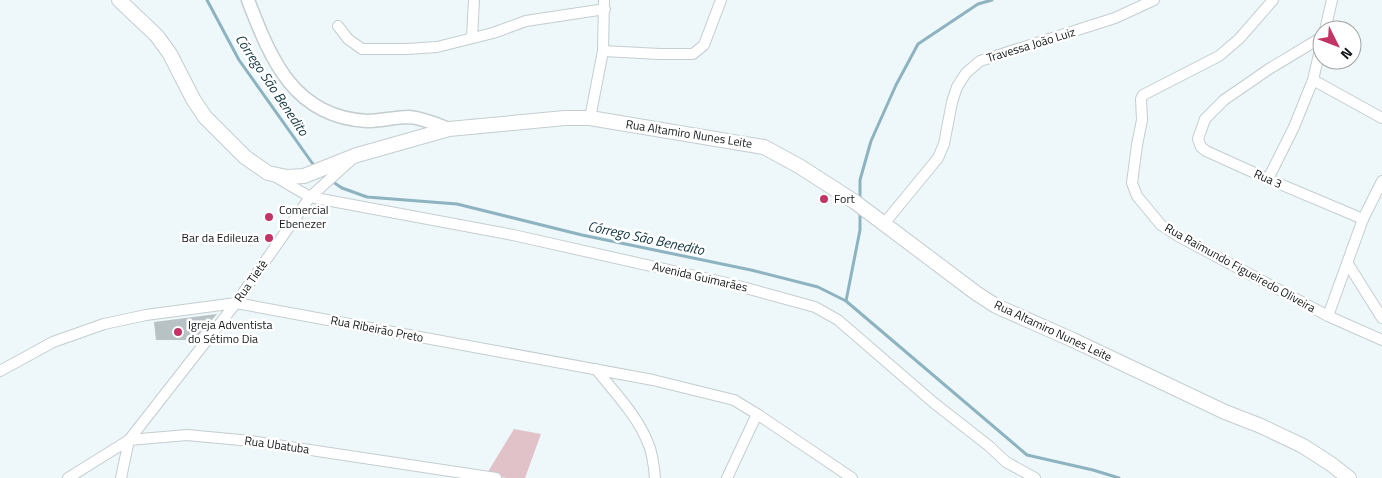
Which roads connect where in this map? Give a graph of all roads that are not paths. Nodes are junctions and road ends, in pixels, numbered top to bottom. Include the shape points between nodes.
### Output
1 (119, 0) edge
2 (248, 0) edge
3 (474, 0) edge
4 (721, 0) edge
5 (1273, 0) edge
6 (1332, 0) edge
7 (1153, 1) edge
8 (605, 5) edge
9 (1327, 20) edge
10 (338, 26) dead end
11 (472, 38) junction
12 (1312, 43) edge
13 (603, 51) junction
14 (1315, 70) edge
15 (1312, 80) junction
16 (590, 118) junction
17 (1382, 118) edge
18 (448, 129) junction
19 (357, 155) junction
20 (268, 173) junction
21 (1268, 179) junction
22 (1382, 181) edge
23 (312, 195) junction
24 (1363, 219) junction
25 (883, 225) junction
26 (1348, 264) junction
27 (236, 303) junction
28 (1328, 316) junction
29 (1382, 318) edge
30 (1382, 340) edge
31 (596, 369) junction
32 (0, 371) edge
33 (757, 414) junction
34 (129, 440) junction
35 (68, 478) edge
36 (121, 478) edge
37 (496, 478) edge
38 (655, 478) edge
39 (727, 478) edge
40 (852, 478) edge
41 (1035, 478) edge
42 (1349, 478) edge

1 - 20 main road, Rua Altamiro Nunes Leite via 157,36 205,117 245,157
2 - 18 street via 272,58 285,78 319,109 348,120 420,118
3 - 11 street
4 - 13 street via 704,45 693,54
5 - 28 street, Rua Raimundo Figueiredo Oliveira via 1226,51 1142,96 1142,120 1132,183 1137,196 1165,228
6 - 9 street
7 - 25 street, Travessa João Luiz via 1115,18 980,61 966,72 956,87 938,158
8 - 11 street via 526,22
8 - 13 street
10 - 11 street via 362,49 408,50
12 - 21 street, Rua 3 via 1232,95 1205,119 1198,139 1206,151
13 - 16 street
14 - 15 street
15 - 17 street
15 - 21 street via 1294,127
16 - 18 main road, Rua Altamiro Nunes Leite
16 - 25 main road, Rua Altamiro Nunes Leite via 764,147 854,202
18 - 19 main road, Rua Altamiro Nunes Leite
19 - 20 main road, Rua Altamiro Nunes Leite via 296,177
19 - 23 street, Rua Tietê
20 - 23 street
21 - 24 street, Rua 3
22 - 24 street
23 - 27 street, Rua Tietê
23 - 41 street, Avenida Guimarães via 513,235 731,284 815,307 838,320 1006,462
24 - 26 street
25 - 42 main road, Rua Altamiro Nunes Leite via 996,306 1303,446
26 - 28 street
26 - 29 street
27 - 31 street, Rua Ribeirão Preto
27 - 32 street, Rua Ribeirão Preto via 104,324 53,342
27 - 34 street, Rua Tietê
28 - 30 street, Rua Raimundo Figueiredo Oliveira
31 - 33 street, Rua Ribeirão Preto via 734,400
31 - 38 street via 642,430 649,445
33 - 39 street
33 - 40 street, Rua Ribeirão Preto
34 - 35 street, Rua Ubatuba
34 - 36 street, Rua Tietê
34 - 37 street, Rua Ubatuba via 188,435 251,441

